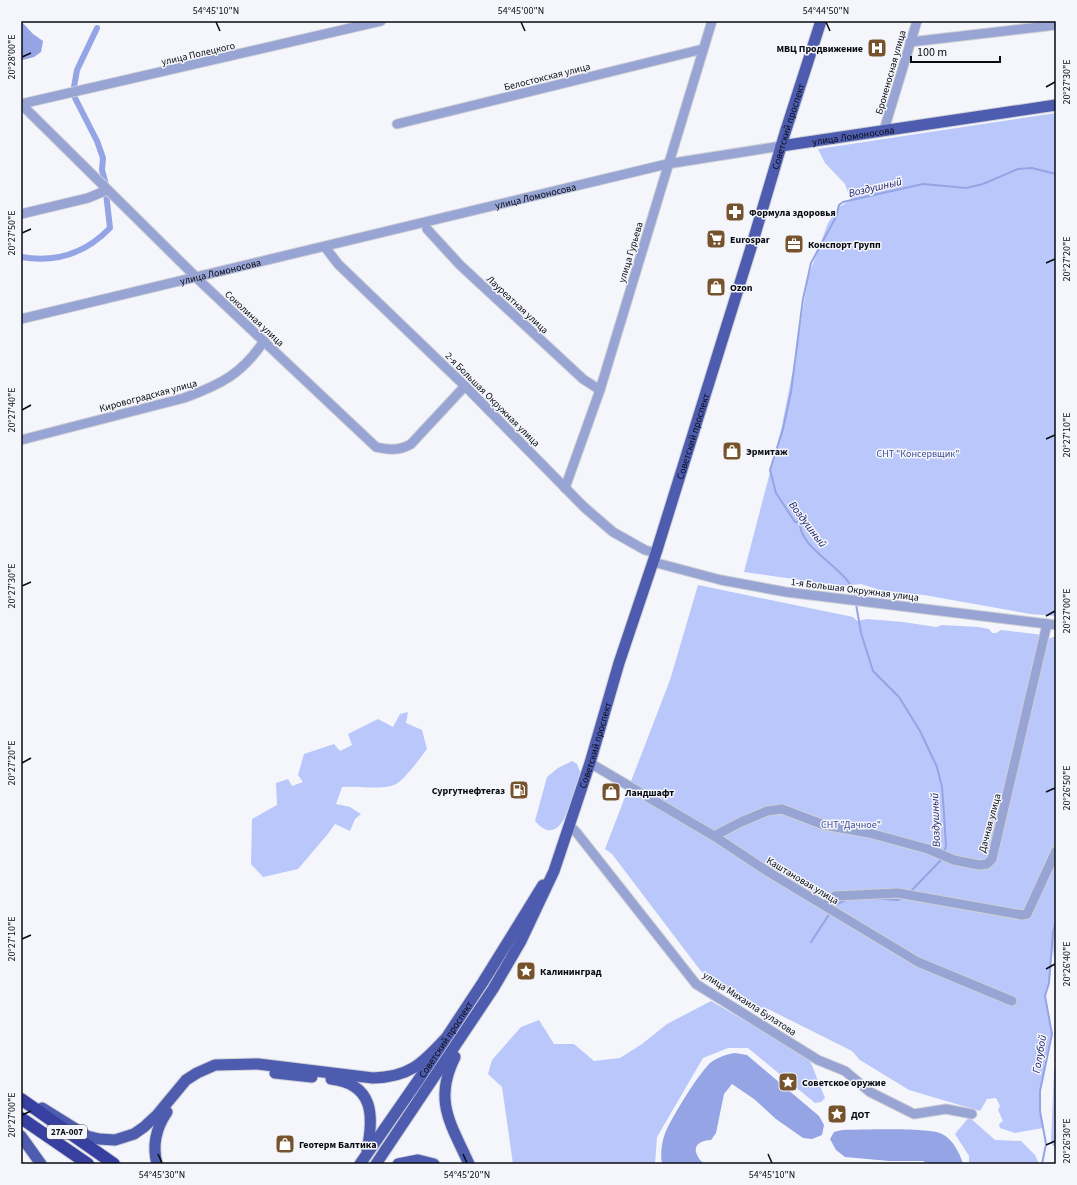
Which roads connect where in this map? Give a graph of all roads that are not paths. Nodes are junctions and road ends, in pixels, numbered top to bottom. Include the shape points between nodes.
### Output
1 (381, 21) edge
2 (712, 21) edge
3 (821, 21) edge
4 (917, 21) edge
5 (1056, 26) edge
6 (910, 42) junction
7 (703, 49) junction
8 (21, 104) edge
9 (1056, 105) edge
10 (396, 124) dead end
11 (884, 130) junction
12 (781, 146) junction
13 (667, 164) junction
14 (107, 190) junction
15 (21, 214) edge
16 (426, 229) dead end
17 (325, 247) junction
18 (196, 276) junction
19 (21, 319) edge
20 (264, 341) junction
21 (465, 386) junction
22 (600, 390) junction
23 (21, 440) edge
24 (565, 488) junction
25 (654, 558) junction
26 (1051, 624) edge
27 (590, 763) junction
28 (570, 826) junction
29 (714, 836) junction
30 (562, 849) junction
31 (1056, 851) edge
32 (824, 905) junction
33 (1012, 1001) dead end
34 (477, 1016) junction
35 (445, 1039) junction
36 (21, 1096) edge
37 (21, 1099) edge
38 (972, 1114) dead end
39 (21, 1118) edge
40 (21, 1136) edge
41 (363, 1159) edge
42 (41, 1164) edge
43 (88, 1164) edge
44 (114, 1164) edge
45 (157, 1164) edge
46 (376, 1164) edge
47 (398, 1164) edge
48 (434, 1164) edge
49 (469, 1164) edge

1 - 8 street, улица Полецкого
2 - 7 street, улица Гурьева
3 - 12 main road, Советский проспект
4 - 6 street, Броненосная улица
5 - 6 street
6 - 11 street, Броненосная улица
7 - 10 street, Белостокская улица
7 - 13 street, улица Гурьева
8 - 14 street, Соколиная улица
9 - 11 main road, улица Ломоносова
11 - 12 main road, улица Ломоносова
12 - 13 street, улица Ломоносова
12 - 25 main road, Советский проспект
13 - 17 street, улица Ломоносова
13 - 22 street, улица Гурьева
14 - 15 street via 88,198
14 - 18 street, Соколиная улица
16 - 22 street, Лауреатная улица via 460,265 583,379
17 - 18 street, улица Ломоносова
17 - 21 street, 2-я Большая Окружная улица via 338,264
18 - 19 street, улица Ломоносова
18 - 20 street, Соколиная улица
20 - 21 street, Соколиная улица via 376,447 404,448 410,444
20 - 23 street, Кировоградская улица via 239,372 210,389
21 - 24 street, 2-я Большая Окружная улица
22 - 24 street, улица Гурьева
24 - 25 street, 2-я Большая Окружная улица via 613,532
25 - 26 street, 1-я Большая Окружная улица via 721,580 786,592
25 - 27 main road, Советский проспект via 619,663
26 - 29 street, Дачная улица via 992,859 987,864 954,860 928,849 869,832 824,825 782,809 767,811
27 - 28 main road, Советский проспект
27 - 29 street, Каштановая улица
28 - 30 main road, Советский проспект
28 - 38 street, улица Михаила Булатова via 696,984 818,1060 845,1071 870,1092 914,1114 946,1109
29 - 32 street, Каштановая улица
30 - 34 main road, Советский проспект via 545,894
30 - 35 main road, Советский проспект via 552,870
31 - 32 street via 1027,914 898,893 835,896
32 - 33 street, Каштановая улица via 918,962
34 - 46 main road, Советский проспект
34 - 49 main road via 450,1067 444,1091 446,1111
35 - 36 main road via 414,1069 390,1077 373,1078 258,1064 215,1065 186,1080 144,1127 134,1134 115,1140 87,1136
35 - 41 main road, Советский проспект
37 - 44 highway, 27А-007
39 - 43 highway, 27А-007
40 - 42 main road
41 - 45 main road via 371,1129 370,1111 364,1096 350,1083 225,1069 199,1078 176,1099 161,1120 155,1142
47 - 48 main road via 418,1160

